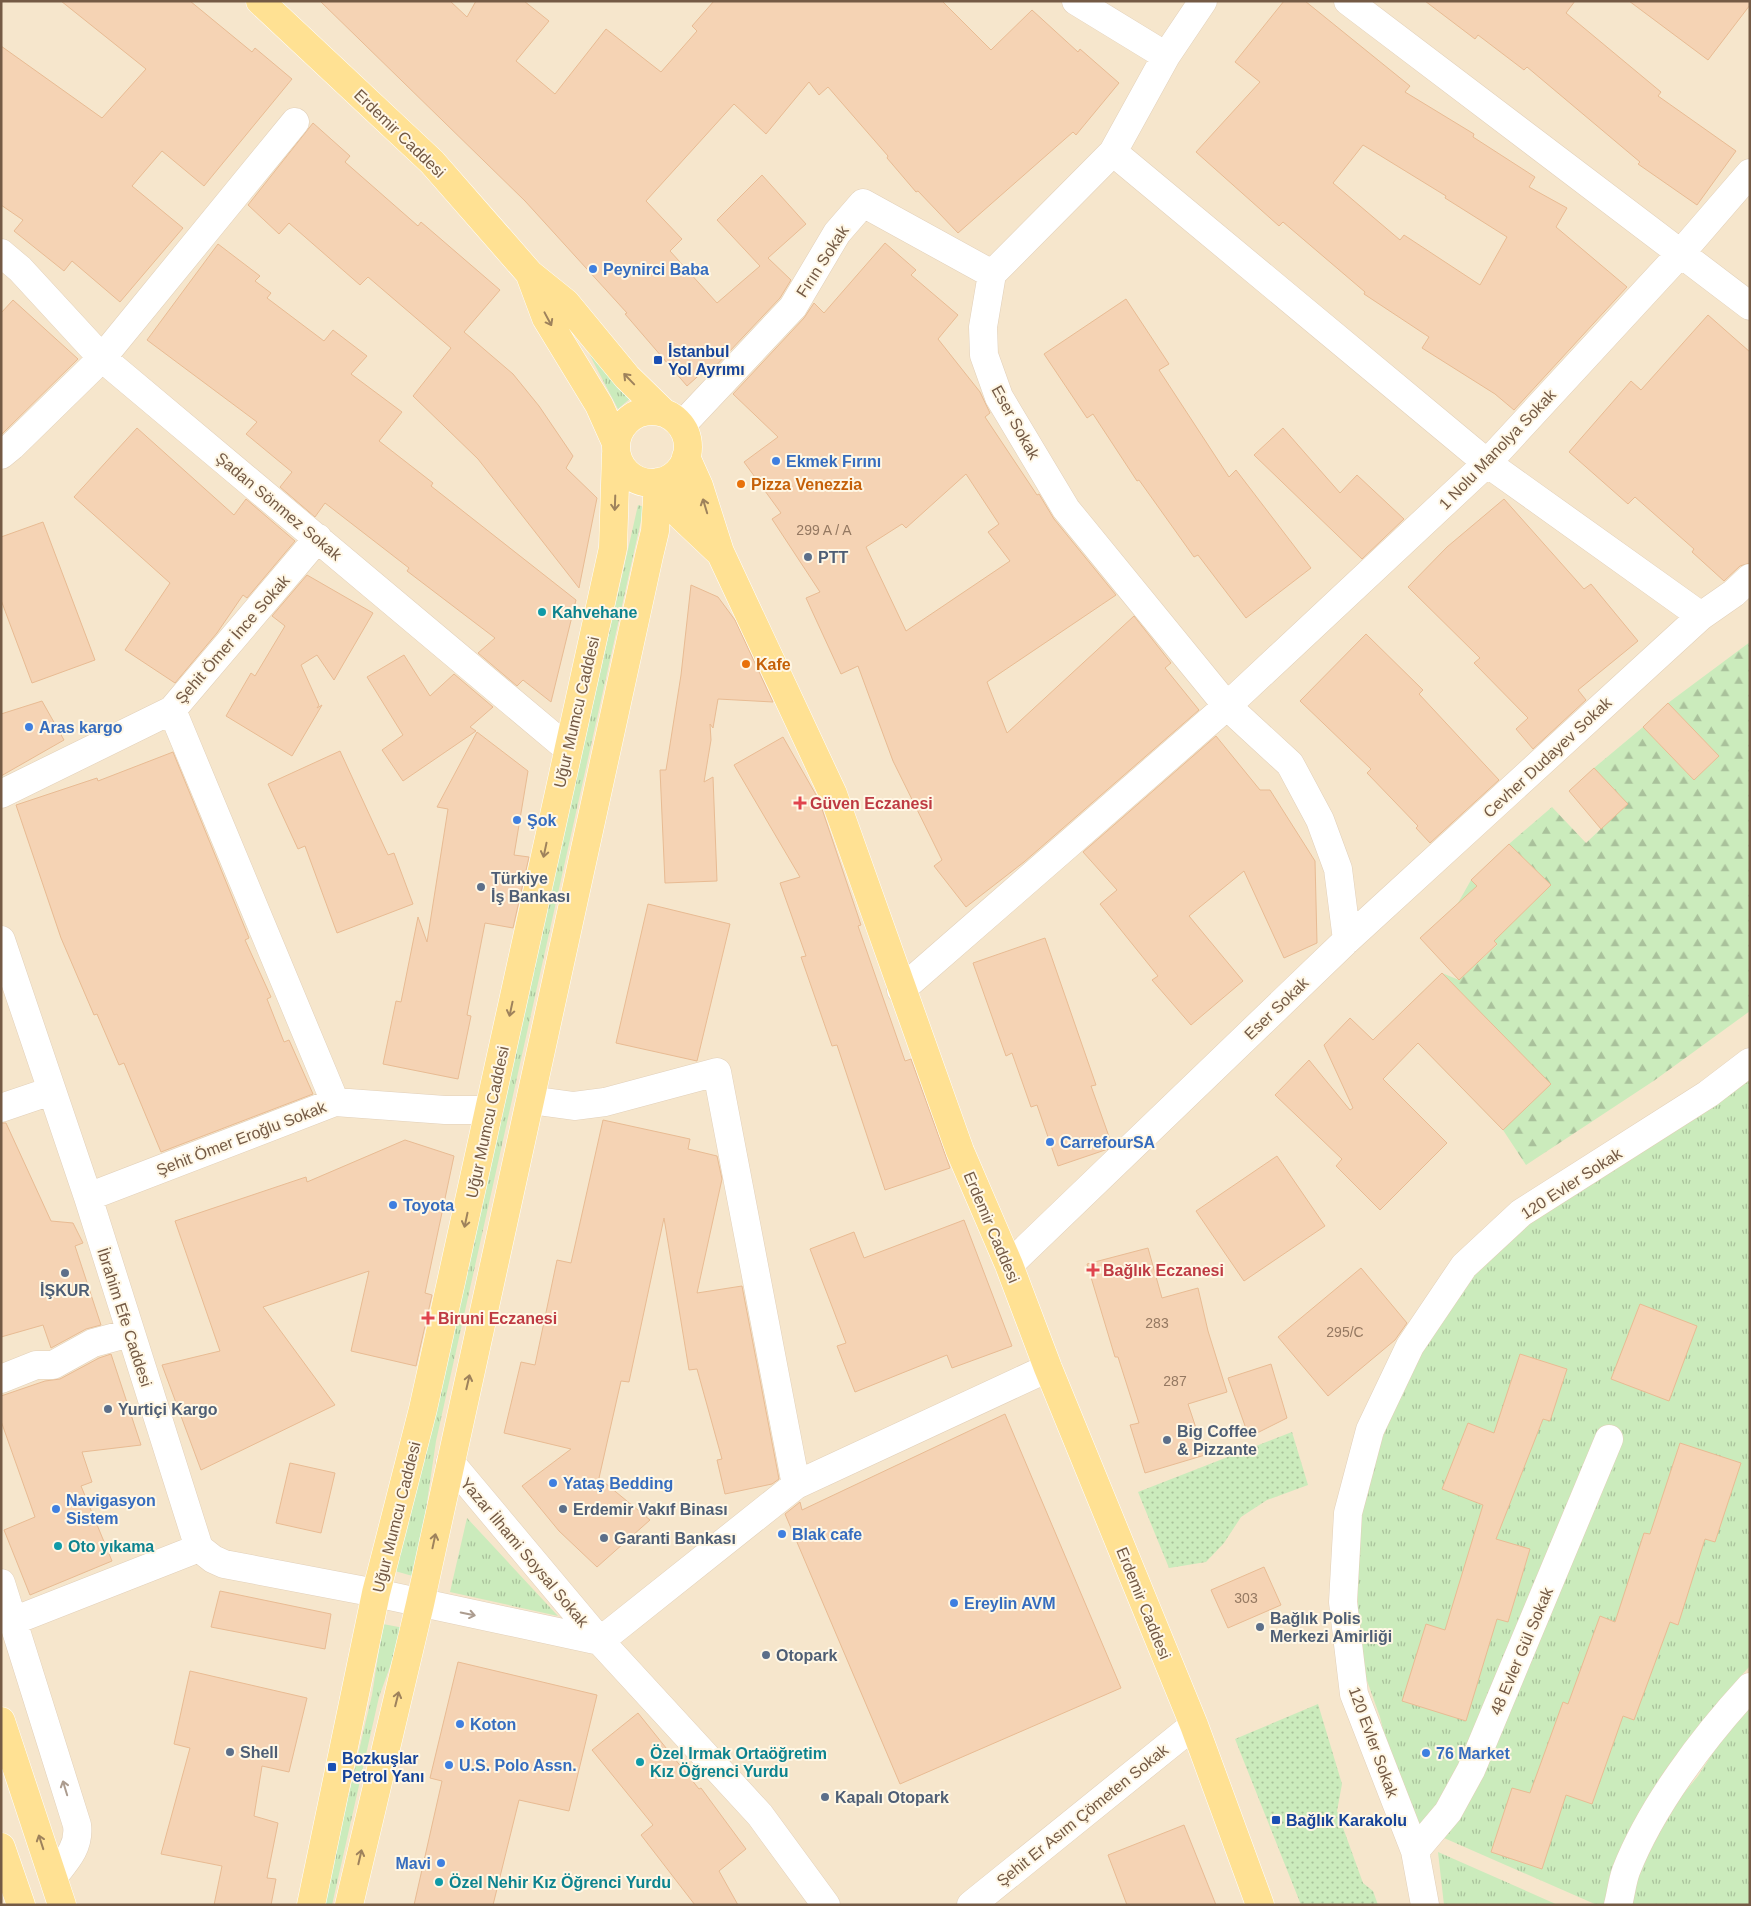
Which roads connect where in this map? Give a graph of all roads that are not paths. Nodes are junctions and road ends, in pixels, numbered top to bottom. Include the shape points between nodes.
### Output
1 (260, 1) edge
2 (1076, 1) edge
3 (1203, 1) edge
4 (1348, 1) edge
5 (1166, 56) junction
6 (295, 122) dead end
7 (1113, 152) junction
8 (1750, 173) edge
9 (1, 253) edge
10 (1680, 254) junction
11 (530, 274) junction
12 (992, 274) junction
13 (1750, 306) edge
14 (102, 358) junction
15 (672, 420) junction
16 (616, 449) junction
17 (1, 455) edge
18 (686, 457) junction
19 (1487, 463) junction
20 (663, 481) junction
21 (318, 538) junction
22 (720, 552) junction
23 (1745, 591) edge
24 (1701, 616) junction
25 (1227, 706) junction
26 (172, 710) junction
27 (567, 748) junction
28 (1, 794) edge
29 (1, 940) edge
30 (1347, 940) junction
31 (901, 990) junction
32 (1750, 1062) edge
33 (51, 1091) junction
34 (530, 1100) junction
35 (335, 1102) junction
36 (1, 1108) edge
37 (489, 1110) junction
38 (88, 1197) junction
39 (1009, 1265) junction
40 (130, 1333) junction
41 (1048, 1368) junction
42 (1, 1379) edge
43 (1609, 1439) dead end
44 (450, 1462) junction
45 (796, 1485) junction
46 (198, 1548) junction
47 (1, 1583) edge
48 (376, 1593) junction
49 (420, 1604) junction
50 (13, 1621) junction
51 (600, 1642) junction
52 (1750, 1687) edge
53 (1, 1721) edge
54 (1194, 1725) junction
55 (1, 1847) edge
56 (1415, 1851) junction
57 (53, 1877) junction
58 (21, 1905) edge
59 (62, 1905) edge
60 (311, 1905) edge
61 (349, 1905) edge
62 (826, 1905) edge
63 (971, 1905) edge
64 (1260, 1905) edge
65 (1425, 1905) edge
66 (1618, 1905) edge

1 - 11 main road, Erdemir Caddesi via 432,162
2 - 5 street
3 - 5 street
4 - 10 street
5 - 7 street
6 - 14 street
7 - 12 street
7 - 19 street
8 - 10 street, 1 Nolu Manolya Sokak
9 - 14 street, Şadan Sönmez Sokak via 20,269
10 - 13 street
10 - 19 street, 1 Nolu Manolya Sokak
15 -> 11 main road, Erdemir Caddesi via 627,377 566,303
11 -> 16 main road, Erdemir Caddesi via 546,318 599,405
12 - 15 street, Fırın Sokak via 863,203 837,233 792,307
12 - 25 street, Eser Sokak via 983,327 984,355 999,397 1066,509
14 - 17 street
14 - 21 street, Şadan Sönmez Sokak
15 - 16 main road via 648,412 633,416 618,433
15 - 18 main road, Erdemir Caddesi via 686,436
16 - 20 main road, Erdemir Caddesi via 627,473 636,480
16 -> 27 main road, Uğur Mumcu Caddesi via 613,548
18 - 20 main road via 682,466
22 -> 18 main road, Erdemir Caddesi
19 - 24 street
19 - 25 street, 1 Nolu Manolya Sokak
20 - 22 main road, Erdemir Caddesi via 681,516
20 - 34 main road via 655,531
21 - 26 street, Şehit Ömer İnce Sokak
21 - 27 street, Şadan Sönmez Sokak
22 - 31 main road, Erdemir Caddesi via 833,794
23 - 24 street, Cevher Dudayev Sokak
24 - 30 street, Cevher Dudayev Sokak
25 - 30 street, Eser Sokak via 1290,764 1320,820 1338,869
25 - 31 street
26 - 28 street, Şehit Ömer İnce Sokak
26 - 35 street
27 -> 37 main road, Uğur Mumcu Caddesi
29 - 33 street, İbrahim Efe Caddesi
30 - 39 street, Eser Sokak
31 - 39 main road, Erdemir Caddesi via 960,1151
32 - 56 street, 120 Evler Sokak via 1708,1094 1521,1213 1464,1266 1410,1346 1370,1430 1348,1513 1343,1602 1354,1694
33 - 36 street
33 - 38 street, İbrahim Efe Caddesi
44 -> 34 main road
34 - 45 street via 574,1106 605,1102 717,1072
35 - 37 street, Şehit Ömer Eroğlu Sokak
35 - 38 street, Şehit Ömer Eroğlu Sokak
37 -> 48 main road, Uğur Mumcu Caddesi via 423,1409
38 - 40 street, İbrahim Efe Caddesi
39 - 41 main road, Erdemir Caddesi
40 - 42 street via 93,1343 53,1364 36,1365
40 - 46 street, İbrahim Efe Caddesi
41 - 45 street
41 - 54 main road, Erdemir Caddesi
43 - 56 street, 48 Evler Gül Sokak via 1471,1770 1448,1812
49 -> 44 main road
44 - 51 street, Yazar İlhami Soysal Sokak
45 - 51 street
46 - 48 street via 224,1564
46 - 50 street
47 - 50 street
48 - 49 street, Yazar İlhami Soysal Sokak
48 - 60 main road, Uğur Mumcu Caddesi
49 -> 51 street, Yazar İlhami Soysal Sokak
61 -> 49 main road
57 -> 50 street via 71,1855 78,1835
51 - 62 street, Yazar İlhami Soysal Sokak via 760,1815
52 - 66 street via 1719,1721 1662,1801 1626,1872
57 -> 53 main road
54 - 63 street, Şehit Er Asım Çömeten Sokak
54 - 64 main road, Erdemir Caddesi
55 - 58 main road
56 - 65 street, 120 Evler Sokak
57 - 59 main road

